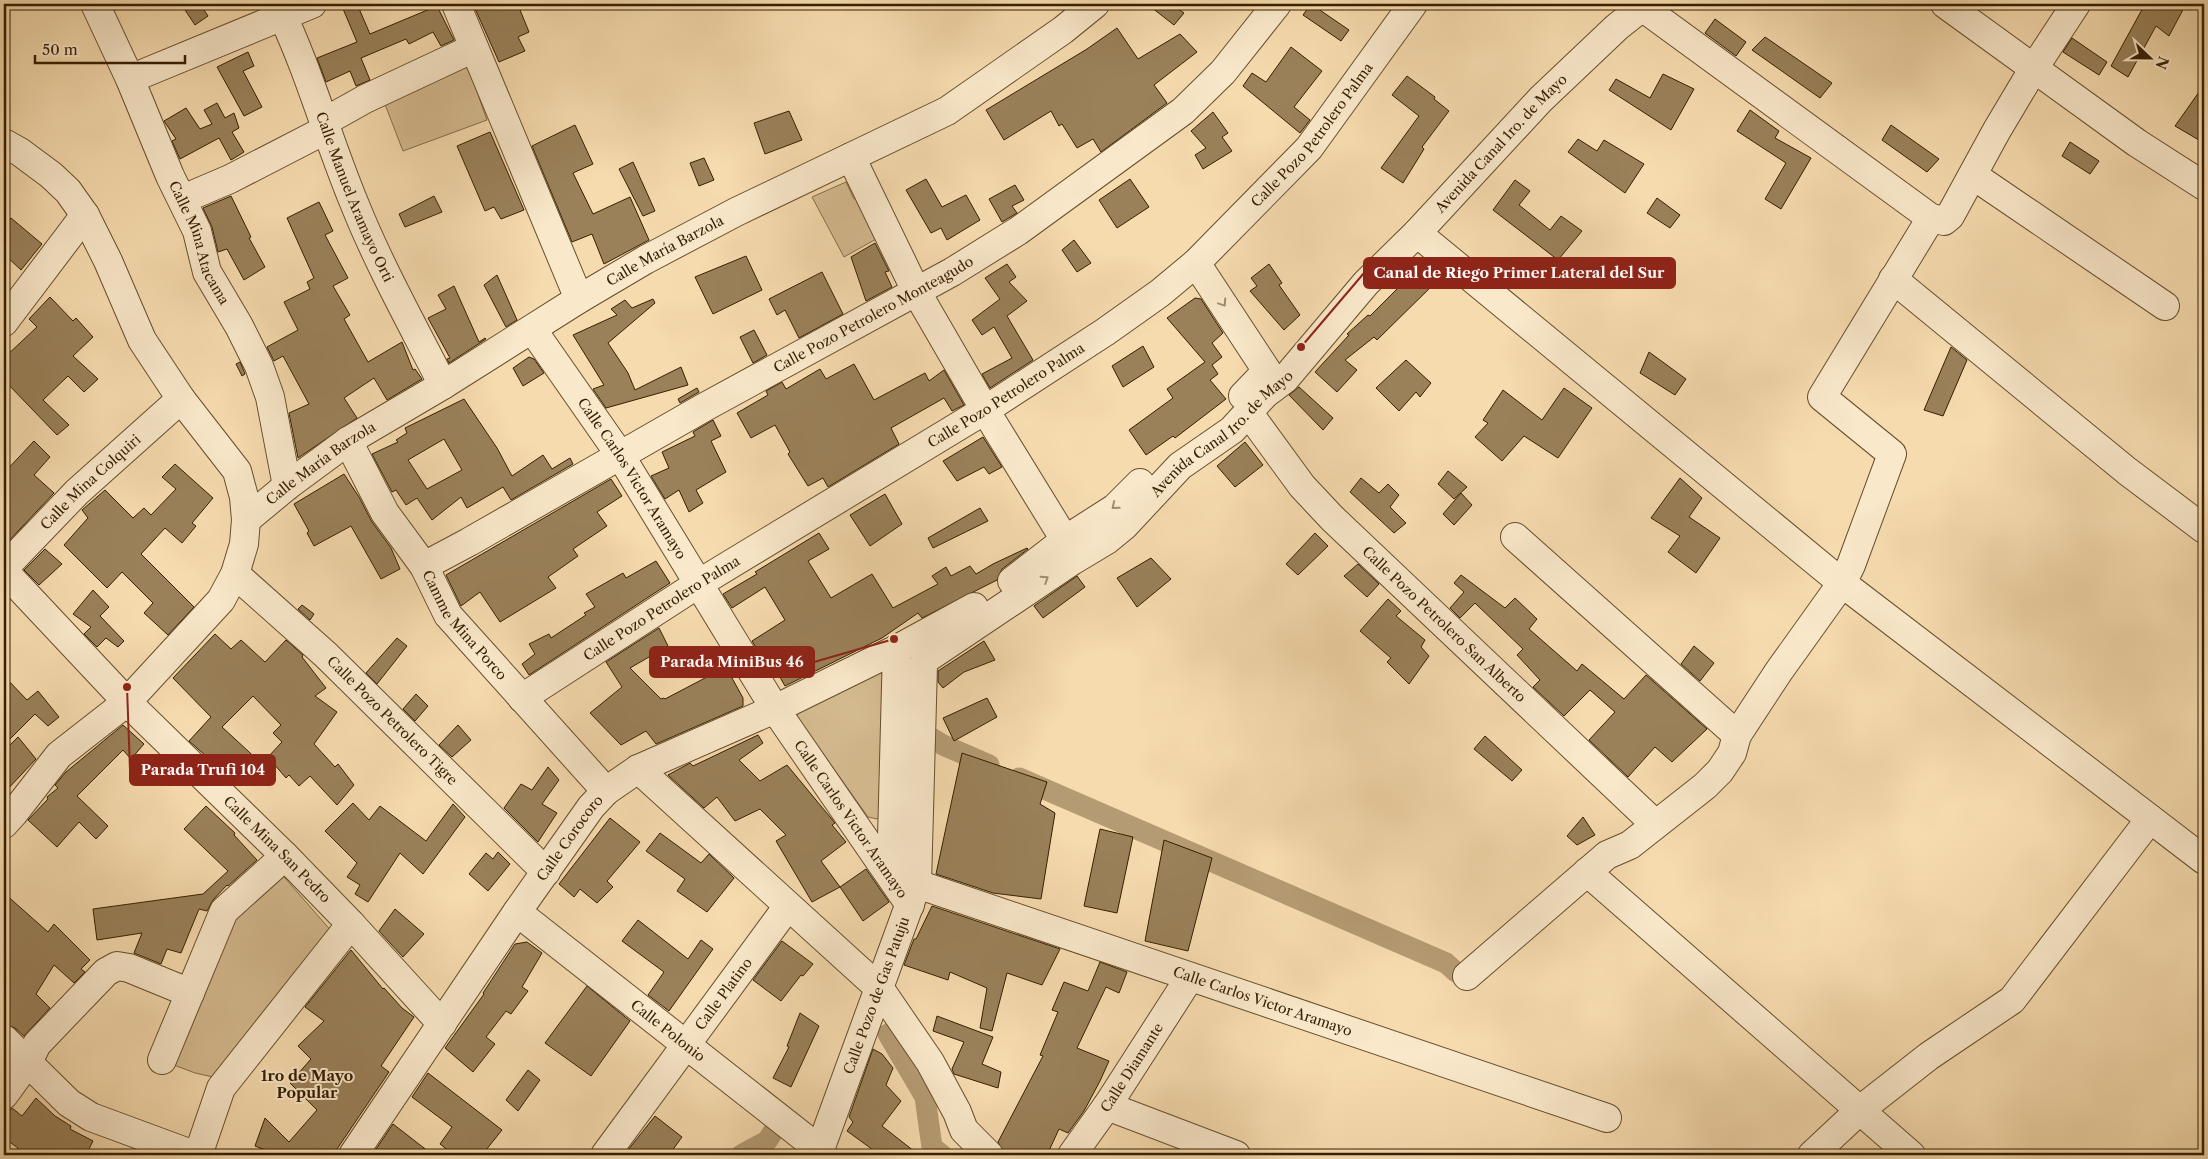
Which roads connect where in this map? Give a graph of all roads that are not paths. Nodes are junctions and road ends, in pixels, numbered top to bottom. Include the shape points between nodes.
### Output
1 (95, 4) edge
2 (312, 4) edge
3 (456, 4) edge
4 (1095, 4) edge
5 (1277, 4) edge
6 (1413, 4) edge
7 (1946, 4) edge
8 (2076, 4) edge
9 (1644, 5) edge
10 (280, 10) edge
11 (474, 48) junction
12 (2034, 68) junction
13 (130, 79) junction
14 (326, 126) junction
15 (4, 143) edge
16 (851, 157) junction
17 (1974, 176) junction
18 (2204, 186) edge
19 (183, 199) junction
20 (85, 215) junction
21 (1931, 218) junction
22 (1417, 233) junction
23 (1196, 263) junction
24 (1894, 279) junction
25 (916, 291) junction
26 (579, 299) junction
27 (2165, 306) dead end
28 (4, 322) edge
29 (532, 329) junction
30 (443, 385) junction
31 (181, 399) junction
32 (985, 410) junction
33 (1248, 412) junction
34 (348, 441) junction
35 (620, 455) junction
36 (287, 486) junction
37 (246, 520) junction
38 (2204, 529) edge
39 (1515, 537) dead end
40 (1075, 546) junction
41 (424, 566) junction
42 (4, 569) edge
43 (235, 574) junction
44 (1842, 583) junction
45 (698, 584) junction
46 (898, 649) junction
47 (931, 654) joint
48 (522, 698) junction
49 (127, 702) junction
50 (775, 709) junction
51 (1738, 735) junction
52 (638, 769) junction
53 (606, 791) junction
54 (2150, 819) junction
55 (4, 824) edge
56 (1655, 824) junction
57 (285, 856) junction
58 (2204, 860) edge
59 (546, 872) junction
60 (1587, 872) junction
61 (891, 876) junction
62 (913, 895) junction
63 (788, 906) junction
64 (517, 912) junction
65 (351, 924) junction
66 (1467, 976) dead end
67 (1190, 977) junction
68 (880, 989) junction
69 (190, 993) junction
70 (442, 1024) junction
71 (4, 1039) edge
72 (686, 1044) junction
73 (162, 1060) dead end
74 (28, 1062) junction
75 (4, 1095) edge
76 (1107, 1106) junction
77 (1860, 1110) junction
78 (1607, 1118) dead end
79 (819, 1153) edge
80 (194, 1155) edge
81 (198, 1155) edge
82 (353, 1155) edge
83 (605, 1155) edge
84 (989, 1155) edge
85 (1072, 1155) edge
86 (1236, 1155) edge
87 (1812, 1155) edge
88 (1911, 1155) edge

1 - 13 street, Calle Mina Atacama
2 - 10 street
3 - 11 street
4 - 16 street, Calle María Barzola via 1064,30 947,112
5 - 25 street, Calle Pozo Petrolero Monteagudo via 1222,72 1183,111 1018,231
6 - 23 street, Calle Pozo Petrolero Palma via 1309,148
7 - 12 street
8 - 12 street
9 - 21 street
9 - 22 street, Avenida Canal 1ro. de Mayo via 1547,93
10 - 13 street
10 - 14 street, Calle Manuel Aramayo Orti
11 - 14 street via 366,98
11 - 26 street
12 - 17 street
12 - 18 street via 2137,143
13 - 19 street, Calle Mina Atacama via 170,176
14 - 19 street via 230,179
14 - 30 street, Calle Manuel Aramayo Orti via 378,257
15 - 20 street via 51,175 68,191
16 - 25 street
16 - 26 street, Calle María Barzola via 736,212
17 - 21 street via 1944,222
17 - 27 street
19 - 36 street, Calle Mina Atacama via 197,230 207,272 259,366 270,397
20 - 28 street
20 - 31 street via 142,340
21 - 24 street
22 - 33 street, Avenida Canal 1ro. de Mayo via 1366,283 1285,379
22 - 44 street
23 - 32 street, Calle Pozo Petrolero Palma via 1105,332
23 -> 40 street via 1267,371 1220,420 1177,449
24 - 38 street via 2119,464
24 - 44 street via 1822,397 1892,454
25 - 32 street
25 - 35 street, Calle Pozo Petrolero Monteagudo
26 - 29 street, Calle María Barzola
29 - 30 street, Calle María Barzola
29 - 35 street, Calle Carlos Victor Aramayo
30 - 34 street, Calle María Barzola
31 - 37 street via 237,471
31 - 42 street, Calle Mina Colquiri via 77,492
32 - 40 street
32 - 45 street, Calle Pozo Petrolero Palma
33 - 40 street, Avenida Canal 1ro. de Mayo via 1232,430 1180,466 1107,540
33 - 56 street, Calle Pozo Petrolero San Alberto via 1302,486 1332,518
34 - 36 street, Calle María Barzola
34 - 41 street, Camme Mina Porco via 385,513
35 - 41 street, Calle Pozo Petrolero Monteagudo
35 - 45 street, Calle Carlos Victor Aramayo
36 - 37 street, Calle María Barzola
37 - 43 street via 244,544
39 - 51 street
40 - 46 street, Calle Corocoro via 991,598
47 -> 40 street, Avenida Canal 1ro. de Mayo
41 - 48 street, Camme Mina Porco via 448,615
42 - 49 street, Calle Mina San Pedro
43 - 49 street via 221,600
43 - 59 street, Calle Pozo Petrolero Tigre via 326,655
44 - 51 street
44 - 54 street
45 - 48 street, Calle Pozo Petrolero Palma
45 - 50 street, Calle Carlos Victor Aramayo
46 - 50 street, Calle Corocoro
46 - 61 street
47 - 62 street, Calle Pozo de Gas Patuju via 923,665
48 - 53 street, Camme Mina Porco
49 - 55 street via 59,755
49 - 57 street, Calle Mina San Pedro
50 - 52 street, Calle Corocoro
50 - 61 street, Calle Carlos Victor Aramayo
51 - 56 street via 1732,753 1720,771
52 - 53 street, Calle Corocoro
52 - 63 street
53 - 59 street, Calle Corocoro via 591,807
54 - 58 street
54 - 77 street via 2012,1000 1929,1056
56 - 60 street
57 - 65 street, Calle Mina San Pedro
57 - 69 street via 224,911
59 - 64 street, Calle Corocoro
60 - 66 street
60 - 77 street
61 - 62 street, Calle Carlos Victor Aramayo
62 - 67 street, Calle Carlos Victor Aramayo
62 - 68 street, Calle Pozo de Gas Patuju
63 - 68 street
63 - 72 street, Calle Platino
64 - 70 street, Calle Corocoro
64 - 72 street, Calle Polonio
65 - 70 street, Calle Mina San Pedro
65 - 81 street via 221,1088
67 - 76 street, Calle Diamante
67 - 78 street, Calle Carlos Victor Aramayo
68 - 79 street, Calle Pozo de Gas Patuju
68 - 84 street via 930,1062 964,1130
69 - 73 street
69 - 74 street via 117,966 106,972 37,1044
70 - 82 street, Calle Corocoro
71 - 74 street
72 - 79 street, Calle Polonio
72 - 83 street, Calle Platino
74 - 75 street
74 - 80 street via 70,1103 91,1117
76 - 85 street, Calle Diamante
76 - 86 street
77 - 87 street
77 - 88 street

